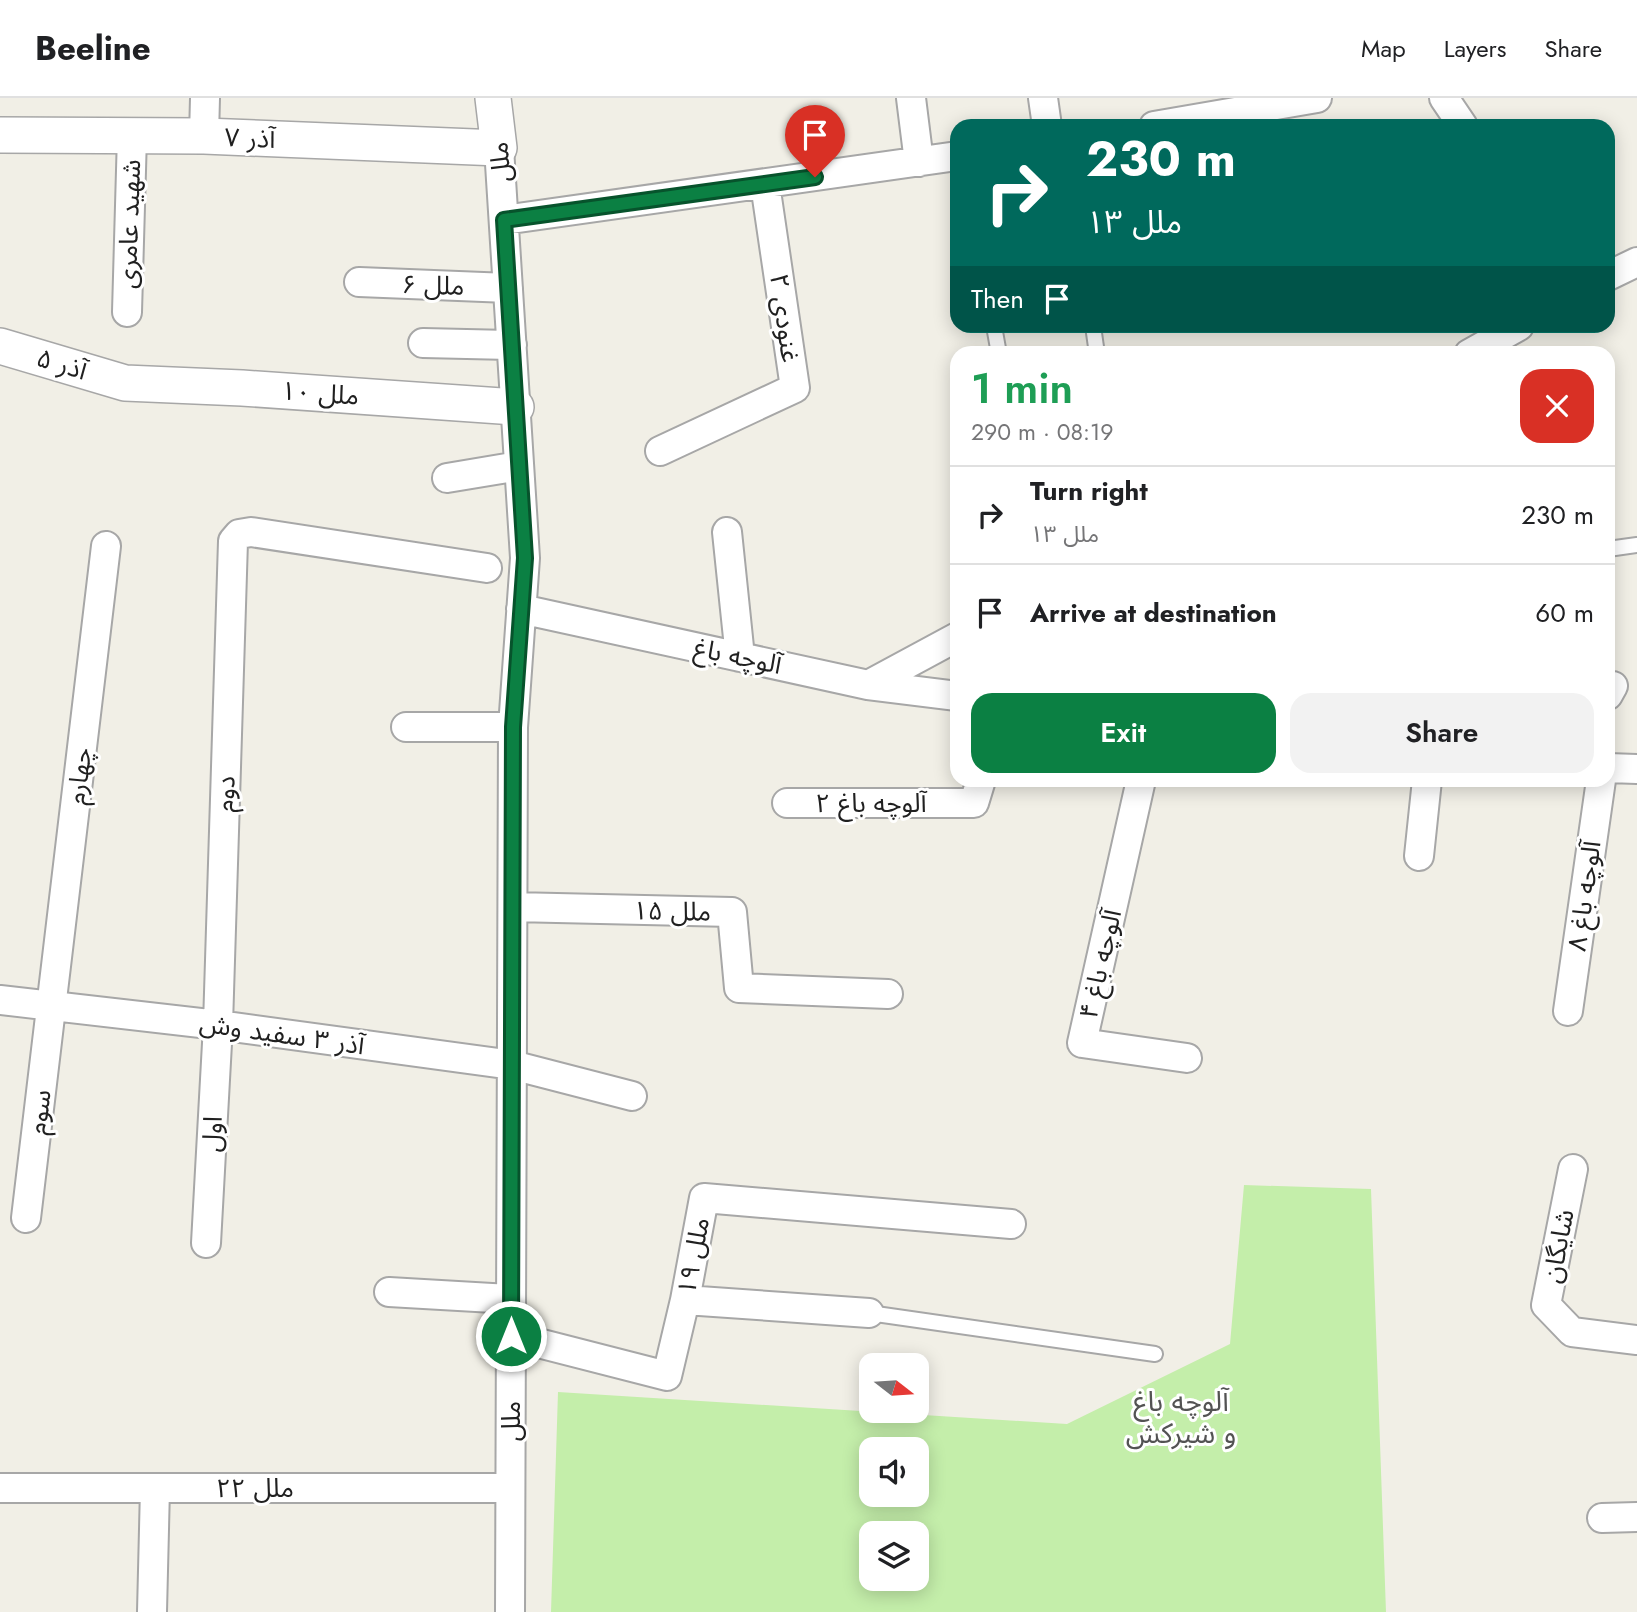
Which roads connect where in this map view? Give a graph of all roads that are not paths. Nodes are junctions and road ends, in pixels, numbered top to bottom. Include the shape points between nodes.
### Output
1 (205, 98) edge
2 (493, 98) edge
3 (911, 98) edge
4 (1043, 98) edge
5 (1444, 98) edge
6 (1184, 109) edge
7 (1302, 109) edge
8 (1046, 119) edge
9 (1166, 119) edge
10 (1458, 119) edge
11 (0, 135) edge
12 (132, 135) junction
13 (204, 136) junction
14 (499, 148) junction
15 (950, 157) edge
16 (919, 162) junction
17 (765, 184) junction
18 (504, 220) junction
19 (1637, 262) edge
20 (1615, 273) edge
21 (359, 282) dead end
22 (508, 288) junction
23 (127, 313) dead end
24 (1506, 333) edge
25 (423, 343) dead end
26 (512, 345) junction
27 (0, 346) edge
28 (1483, 346) edge
29 (125, 383) joint
30 (516, 407) junction
31 (660, 451) dead end
32 (519, 466) junction
33 (447, 478) dead end
34 (727, 532) dead end
35 (1637, 545) edge
36 (106, 546) dead end
37 (1615, 548) edge
38 (487, 568) dead end
39 (521, 609) junction
40 (950, 641) edge
41 (740, 657) junction
42 (869, 685) junction
43 (950, 695) edge
44 (406, 727) dead end
45 (513, 727) junction
46 (1615, 768) edge
47 (1637, 769) edge
48 (979, 787) edge
49 (1139, 787) edge
50 (1426, 787) edge
51 (1600, 787) edge
52 (787, 803) dead end
53 (1419, 856) dead end
54 (513, 907) junction
55 (888, 994) dead end
56 (0, 1000) edge
57 (52, 1006) junction
58 (1568, 1011) dead end
59 (218, 1025) junction
60 (1187, 1058) dead end
61 (512, 1065) junction
62 (632, 1096) dead end
63 (1573, 1169) dead end
64 (26, 1218) dead end
65 (1011, 1224) dead end
66 (206, 1243) dead end
67 (389, 1292) dead end
68 (511, 1299) junction
69 (685, 1300) junction
70 (869, 1313) joint
71 (511, 1336) junction
72 (1637, 1340) edge
73 (1155, 1354) dead end
74 (0, 1488) edge
75 (155, 1488) junction
76 (510, 1488) junction
77 (1637, 1517) edge
78 (1602, 1518) dead end
79 (152, 1612) edge
80 (510, 1612) edge

1 - 13 street
2 - 14 street, ملل
3 - 16 street
4 - 8 street
5 - 10 street
6 - 7 street
6 - 9 street
11 - 12 street, آذر ۷
12 - 13 street, آذر ۷
12 - 23 street, شهید عامری
13 - 14 street, آذر ۷
14 - 18 street, ملل
15 - 16 street
16 - 17 street
17 - 18 street
17 - 31 street, ۲ غنودی via 795,388
18 - 22 street, ملل
19 - 20 street
21 - 22 street, ۶ ملل
22 - 26 street, ملل
24 - 28 street
25 - 26 street
26 - 30 street, ملل
27 - 29 street, آذر ۵
29 - 30 street, ۱۰ ملل
30 - 32 street, ملل
32 - 33 street
32 - 39 street, ملل via 525,558
34 - 41 street
35 - 37 lane
36 - 57 street, چهارم
38 - 59 street, دوم via 251,532 239,534 233,541
39 - 41 street, آلوچه باغ
39 - 45 street, ملل
40 - 42 street
41 - 42 street, آلوچه باغ
42 - 43 street, آلوچه باغ
44 - 45 street
45 - 54 street, ملل
46 - 47 street
48 - 52 street, ۲ آلوچه باغ via 974,803
49 - 60 street, ۴ آلوچه باغ via 1082,1043
50 - 53 street
51 - 58 street, ۸ آلوچه باغ
54 - 55 street, ملل ۱۵ via 732,912 739,988
54 - 61 street, ملل
56 - 57 street, آذر ۳ سفید وش
57 - 59 street, آذر ۳ سفید وش
57 - 64 street, سوم
59 - 61 street, آذر ۳ سفید وش
59 - 66 street, اول
61 - 62 street, آذر ۳ سفید وش
61 - 68 street, ملل
63 - 72 street, شایگان via 1546,1305 1572,1332
65 - 69 street, ملل ۱۹ via 704,1198
67 - 68 street
68 - 71 street, ملل
69 - 70 street
69 - 71 street, ملل ۱۹ via 667,1376
70 - 73 lane
71 - 76 street, ملل
74 - 75 street, ۲۲ ملل
75 - 76 street, ۲۲ ملل
75 - 79 street
76 - 80 street, ملل
77 - 78 street

